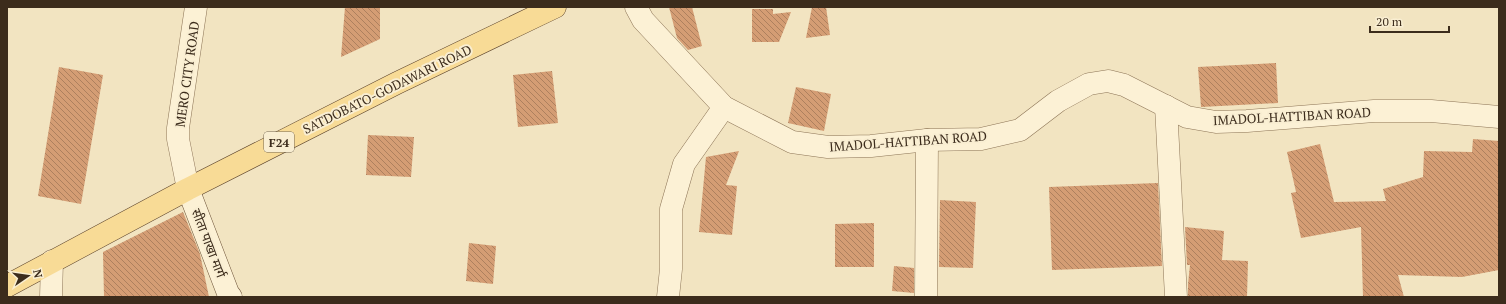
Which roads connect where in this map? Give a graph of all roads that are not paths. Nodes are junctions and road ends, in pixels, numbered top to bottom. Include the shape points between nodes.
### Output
1 (196, 7) edge
2 (555, 7) edge
3 (636, 7) edge
4 (1166, 106) junction
5 (724, 107) junction
6 (1499, 117) edge
7 (927, 140) junction
8 (188, 189) junction
9 (52, 261) junction
10 (7, 286) edge
11 (51, 297) edge
12 (230, 297) edge
13 (668, 297) edge
14 (926, 297) edge
15 (1176, 297) edge

1 - 8 street, MERO CITY ROAD via 178,128
2 - 8 main road, SATDOBATO-GODAWARI ROAD / F24 via 397,83
3 - 5 street, IMADOL-HATTIBAN ROAD via 642,20
4 - 6 street, IMADOL-HATTIBAN ROAD via 1187,117 1216,122 1374,111 1431,111
4 - 7 street, IMADOL-HATTIBAN ROAD via 1124,85 1108,81 1089,84 1058,101 1020,130 981,139
4 - 15 street
5 - 7 street, IMADOL-HATTIBAN ROAD via 792,142 828,147 871,146
5 - 13 street via 684,164 671,209 671,269
7 - 14 street
8 - 9 main road, SATDOBATO-GODAWARI ROAD / F24
8 - 12 street, सीता पाखा मार्ग
9 - 10 main road, SATDOBATO-GODAWARI ROAD / F24
9 - 11 street

